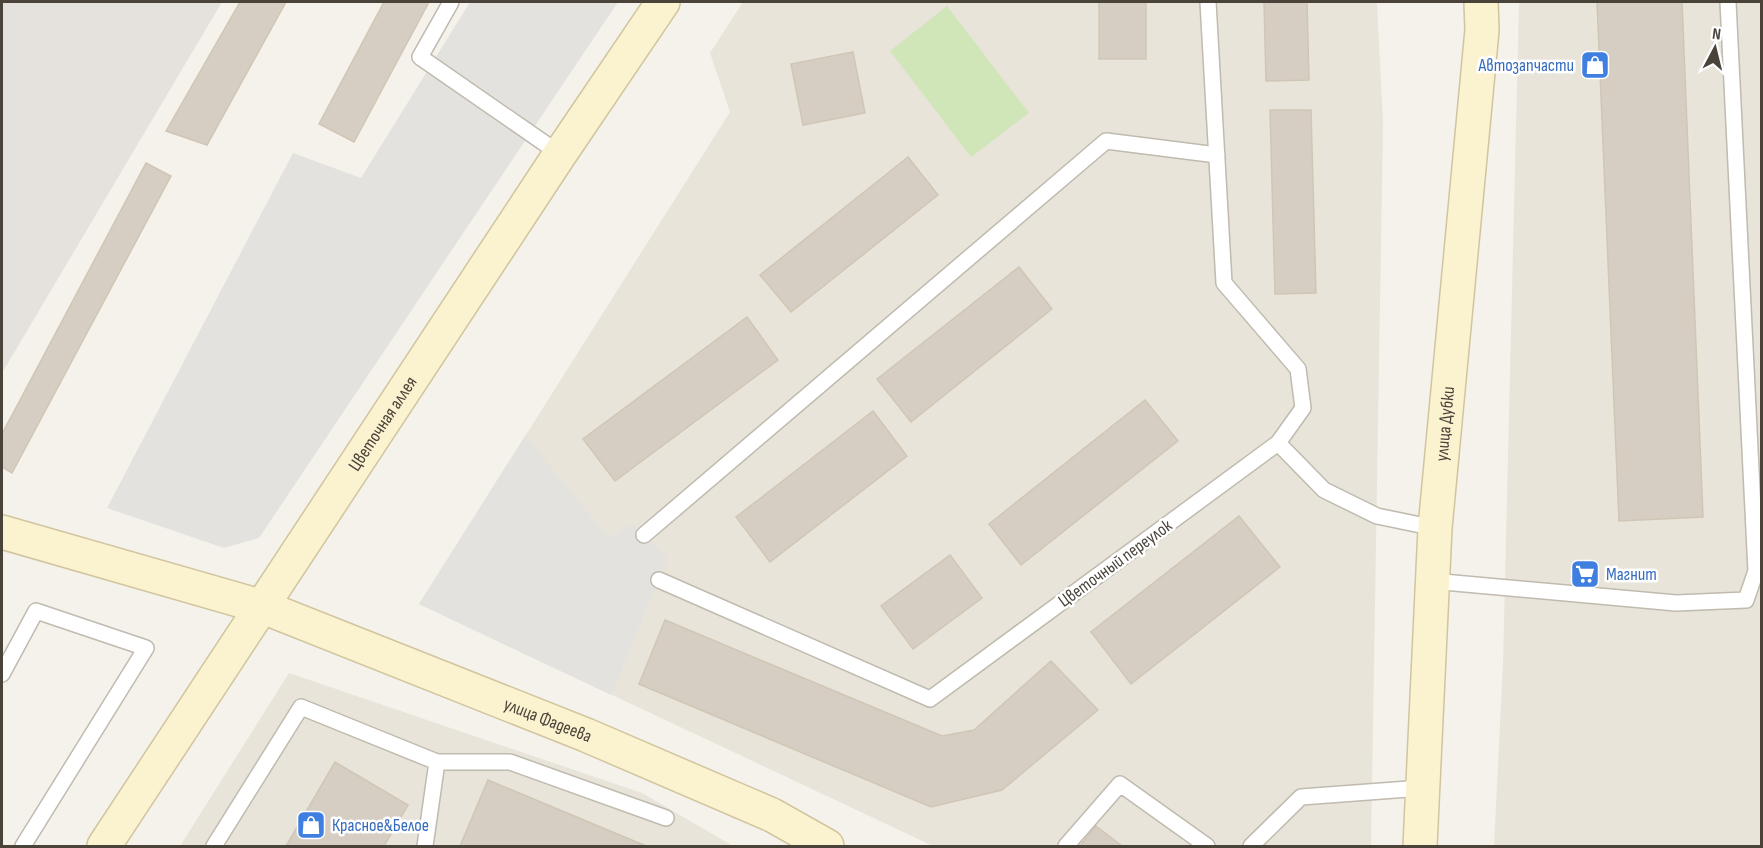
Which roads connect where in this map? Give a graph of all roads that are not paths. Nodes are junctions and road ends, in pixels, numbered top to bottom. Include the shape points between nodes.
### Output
1 (451, 2) edge
2 (663, 2) edge
3 (1208, 2) edge
4 (1481, 2) edge
5 (1728, 2) edge
6 (560, 154) junction
7 (1217, 155) junction
8 (1278, 443) junction
9 (1435, 528) junction
10 (2, 532) edge
11 (644, 535) dead end
12 (659, 580) dead end
13 (1432, 581) junction
14 (1757, 582) edge
15 (263, 607) junction
16 (2, 674) edge
17 (437, 762) junction
18 (1422, 788) junction
19 (666, 818) dead end
20 (23, 846) edge
21 (104, 846) edge
22 (214, 846) edge
23 (425, 846) edge
24 (827, 846) edge
25 (1066, 846) edge
26 (1206, 846) edge
27 (1251, 846) edge
28 (1420, 846) edge

1 - 6 lane via 420,57
2 - 6 street, Цветочная аллея
3 - 7 lane, Цветочный переулок
4 - 9 street, улица Дубки via 1482,30
5 - 14 lane
6 - 15 street, Цветочная аллея
7 - 8 lane, Цветочный переулок via 1224,283 1298,369 1303,408
7 - 11 lane via 1106,141
8 - 9 lane via 1324,490 1377,516
8 - 12 lane, Цветочный переулок via 930,699
9 - 13 street, улица Дубки
10 - 15 street, улица Фадеева
13 - 14 lane via 1676,603 1746,600
13 - 18 street, улица Дубки
15 - 21 street, Цветочная аллея
15 - 24 street, улица Фадеева via 772,814
16 - 20 lane via 36,611 146,648
17 - 19 lane via 510,762
17 - 22 lane via 301,706
17 - 23 lane
18 - 27 lane via 1301,797
18 - 28 street, улица Дубки
25 - 26 lane via 1120,784

